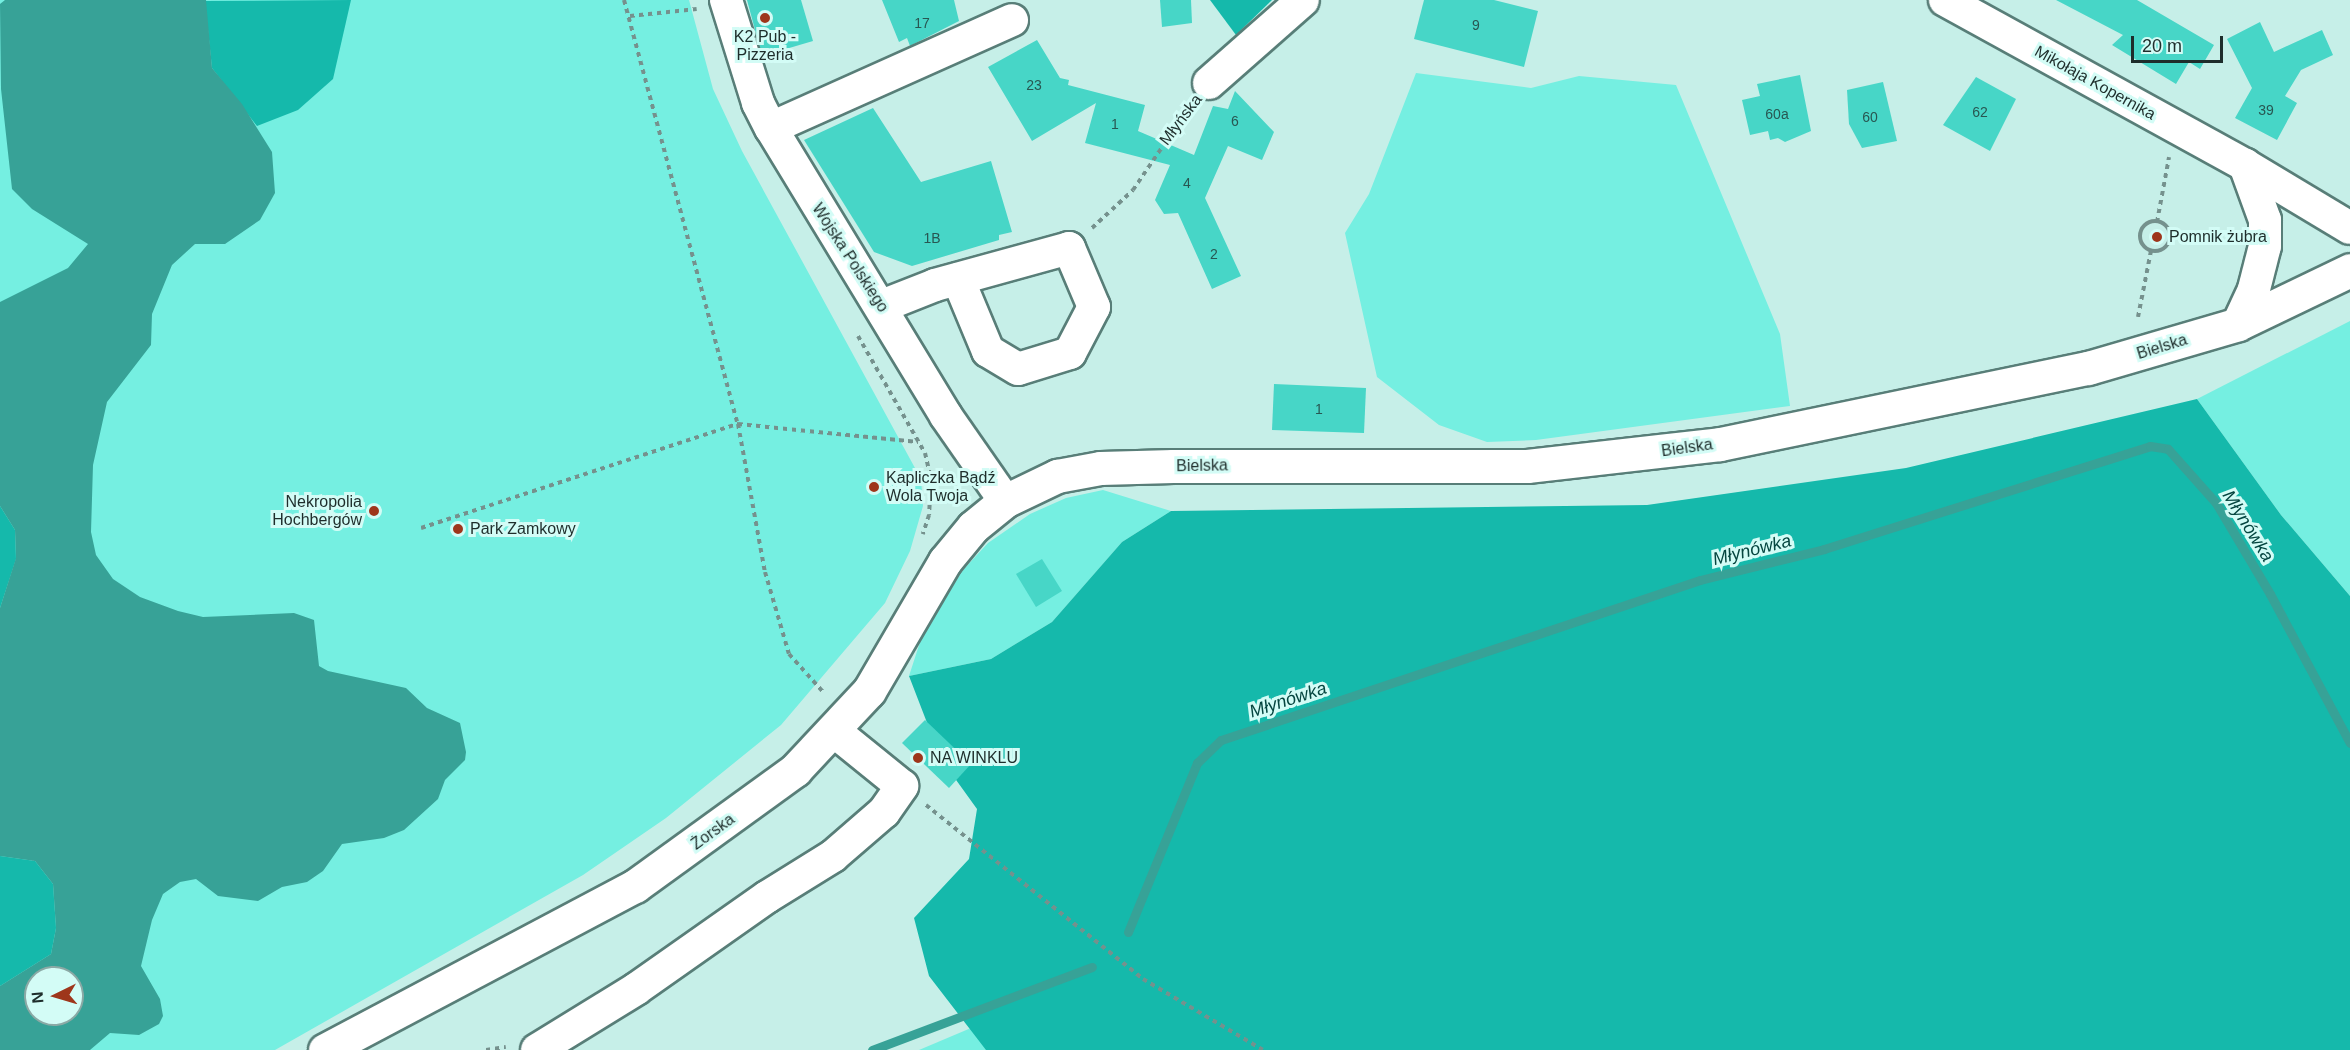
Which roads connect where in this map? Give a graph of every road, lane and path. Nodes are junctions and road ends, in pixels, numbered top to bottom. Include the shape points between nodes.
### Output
1 (624, 0) edge
2 (1303, 0) edge
3 (1945, 0) edge
4 (714, 10) edge
5 (630, 16) junction
6 (1012, 20) dead end
7 (1209, 82) joint
8 (771, 128) junction
9 (2169, 154) dead end
10 (2246, 165) junction
11 (2157, 222) junction
12 (2350, 228) edge
13 (1069, 248) junction
14 (2151, 251) junction
15 (2350, 270) edge
16 (958, 279) junction
17 (882, 306) junction
18 (2138, 316) dead end
19 (2238, 324) junction
20 (854, 328) dead end
21 (738, 424) junction
22 (919, 442) junction
23 (1005, 501) junction
24 (421, 528) dead end
25 (920, 546) dead end
26 (831, 699) dead end
27 (834, 731) junction
28 (902, 786) junction
29 (325, 1050) edge
30 (537, 1050) edge
31 (1263, 1050) edge

1 - 5 path
2 - 7 street, Młyńska
3 - 10 street, Mikołaja Kopernika
4 - 5 path
4 - 8 street, Wojska Polskiego
5 - 21 path
6 - 8 street
7 - 13 path, Młyńska via 1177,121 1133,190
8 - 17 street, Wojska Polskiego
9 - 11 path
10 - 12 street, Mikołaja Kopernika
10 - 19 street via 2265,220 2265,246 2254,289
11 - 14 path via 2148,223 2141,231 2140,241
11 - 14 path via 2168,231 2169,240 2164,248
13 - 16 street
13 - 16 street via 1094,307 1070,353 1018,369 988,351
14 - 18 path
15 - 19 main road, Bielska
16 - 17 street
17 - 23 street, Wojska Polskiego via 946,416
19 - 23 main road, Bielska via 2016,386 1666,452 1527,466 1100,468 1057,476
20 - 22 path
21 - 22 path
21 - 24 path
21 - 26 path via 765,572 789,654 807,679
22 - 25 path via 931,478 929,515
23 - 27 main road, Żorska via 973,527 945,561 868,691
27 - 28 street
27 - 29 main road, Żorska via 795,770 635,886
28 - 30 street via 884,812 833,856 636,989
28 - 31 path via 1143,979

